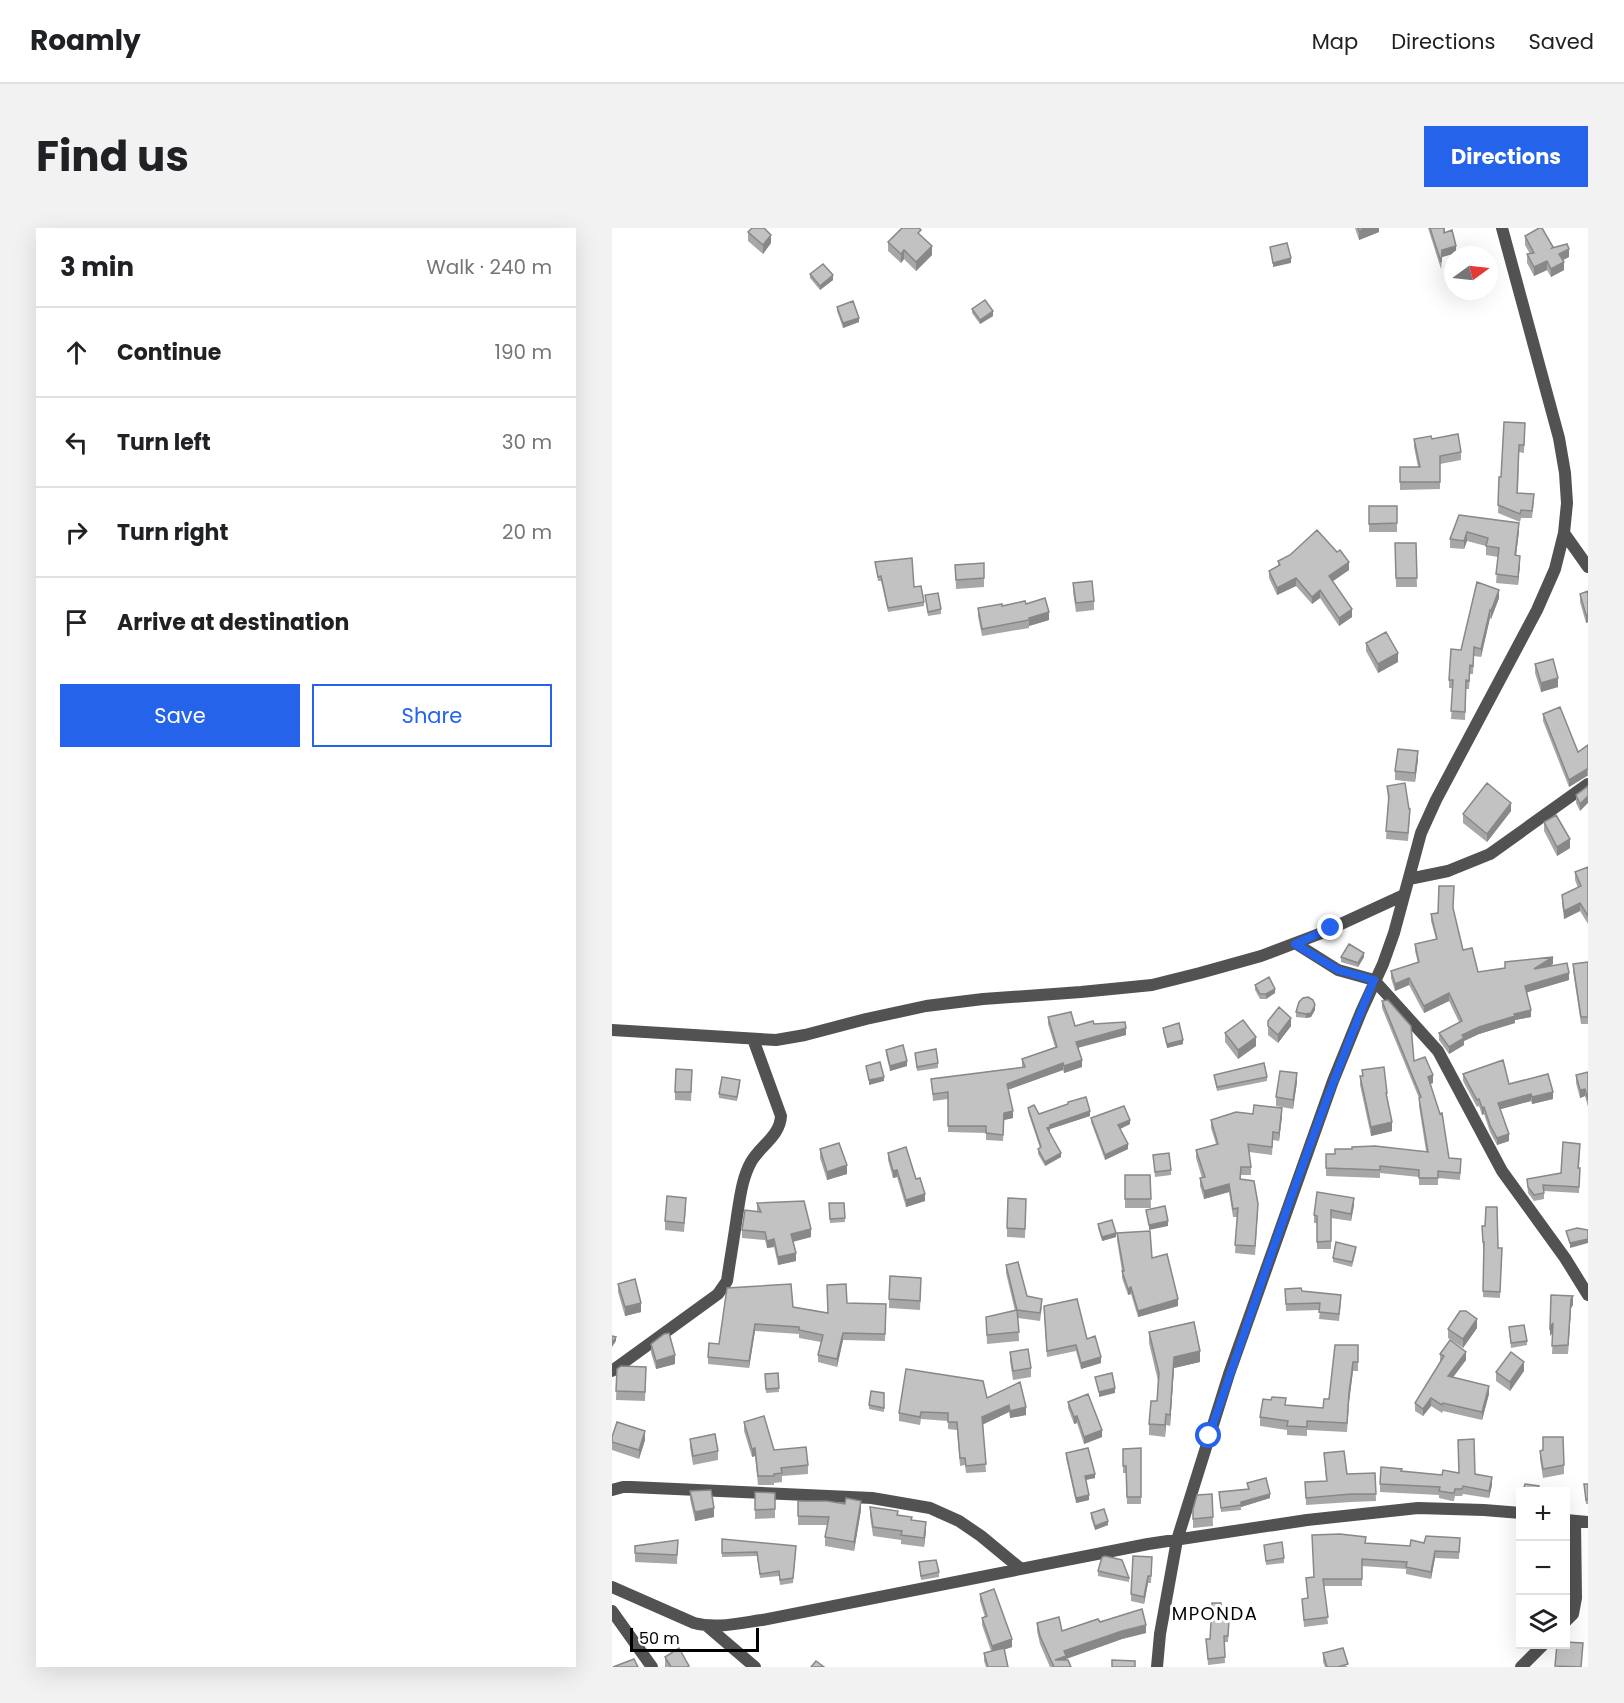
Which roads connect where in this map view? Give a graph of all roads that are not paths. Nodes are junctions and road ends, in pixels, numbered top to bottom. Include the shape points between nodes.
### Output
1 (1502, 228) edge
2 (1564, 533) junction
3 (1588, 567) edge
4 (1588, 784) edge
5 (1409, 879) junction
6 (1404, 895) junction
7 (1295, 944) junction
8 (1374, 980) junction
9 (612, 1030) edge
10 (753, 1040) junction
11 (1588, 1294) edge
12 (612, 1371) edge
13 (612, 1490) edge
14 (1516, 1513) edge
15 (1570, 1521) edge
16 (1588, 1522) edge
17 (1176, 1540) junction
18 (1021, 1569) junction
19 (612, 1587) edge
20 (612, 1611) edge
21 (1570, 1617) edge
22 (707, 1626) junction
23 (1539, 1649) edge
24 (652, 1667) edge
25 (755, 1667) edge
26 (1157, 1667) edge
27 (1521, 1667) edge

1 - 2 street via 1559,438 1567,503
2 - 3 street
2 - 5 street via 1555,569 1537,610 1432,808
4 - 5 street via 1490,854 1448,871
5 - 6 street
6 - 7 street
6 - 8 street via 1394,933
7 - 8 street via 1338,970
7 - 10 street via 1152,985 926,1006 805,1035
8 - 11 street via 1438,1051 1502,1171
8 - 17 street via 1300,1171
9 - 10 street
10 - 12 street via 781,1116 776,1132 748,1166 727,1281 718,1294
13 - 18 street via 631,1487 793,1493 872,1498 930,1508 959,1521
14 - 17 street via 1418,1508
15 - 16 street
15 - 21 street via 1575,1598
17 - 18 street
17 - 26 street
18 - 22 street via 762,1620
19 - 22 street via 682,1619
20 - 24 street
22 - 25 street
23 - 27 street

